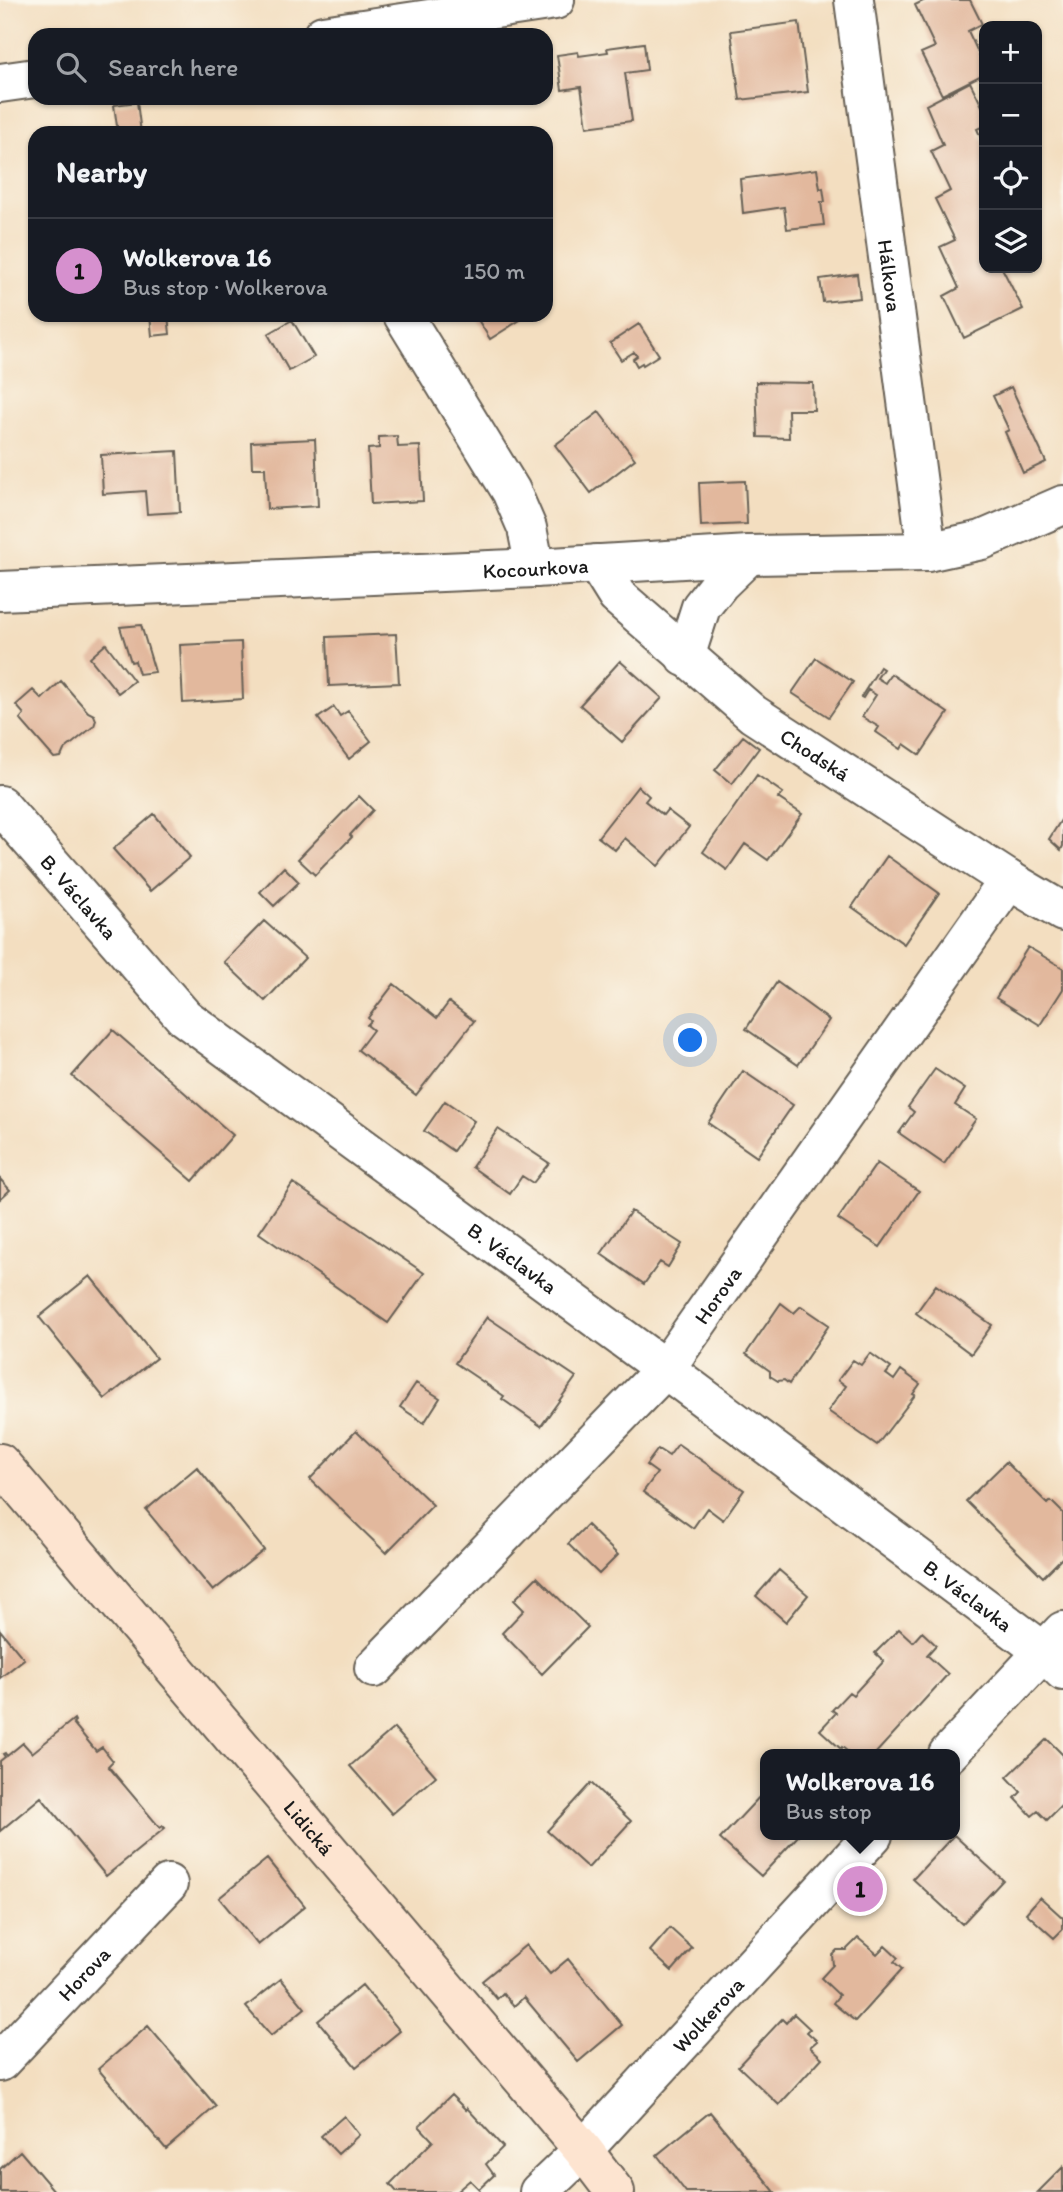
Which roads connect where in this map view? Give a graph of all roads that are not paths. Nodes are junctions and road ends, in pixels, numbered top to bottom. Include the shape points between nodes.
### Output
1 (555, 0) edge
2 (854, 0) edge
3 (369, 28) edge
4 (28, 79) edge
5 (0, 83) edge
6 (407, 322) edge
7 (1063, 505) edge
8 (927, 552) junction
9 (749, 555) junction
10 (597, 564) junction
11 (535, 568) junction
12 (0, 591) edge
13 (685, 657) junction
14 (0, 805) edge
15 (1009, 880) junction
16 (1063, 912) edge
17 (665, 1369) junction
18 (0, 1463) edge
19 (1056, 1651) edge
20 (374, 1668) dead end
21 (952, 1749) edge
22 (868, 1840) edge
23 (168, 1884) dead end
24 (0, 2062) edge
25 (583, 2150) junction
26 (539, 2192) edge
27 (615, 2192) edge

1 - 3 street
2 - 8 street, Hálkova
4 - 5 street
6 - 11 street via 511,491 527,528
7 - 8 street, Kocourkova via 982,540
8 - 9 street, Kocourkova
9 - 10 street, Kocourkova
9 - 13 street via 701,607
10 - 11 street, Kocourkova
10 - 13 street, Chodská via 617,596
11 - 12 street, Kocourkova
13 - 15 street, Chodská via 753,714
14 - 17 street, B. Václavka via 184,1017
15 - 16 street, Chodská
15 - 17 street, Horova
17 - 19 street, B. Václavka
17 - 20 street, Horova
18 - 25 main road, Lidická
19 - 21 street
22 - 25 street, Wolkerova
23 - 24 street, Horova
25 - 26 street, Wolkerova
25 - 27 main road, Lidická

